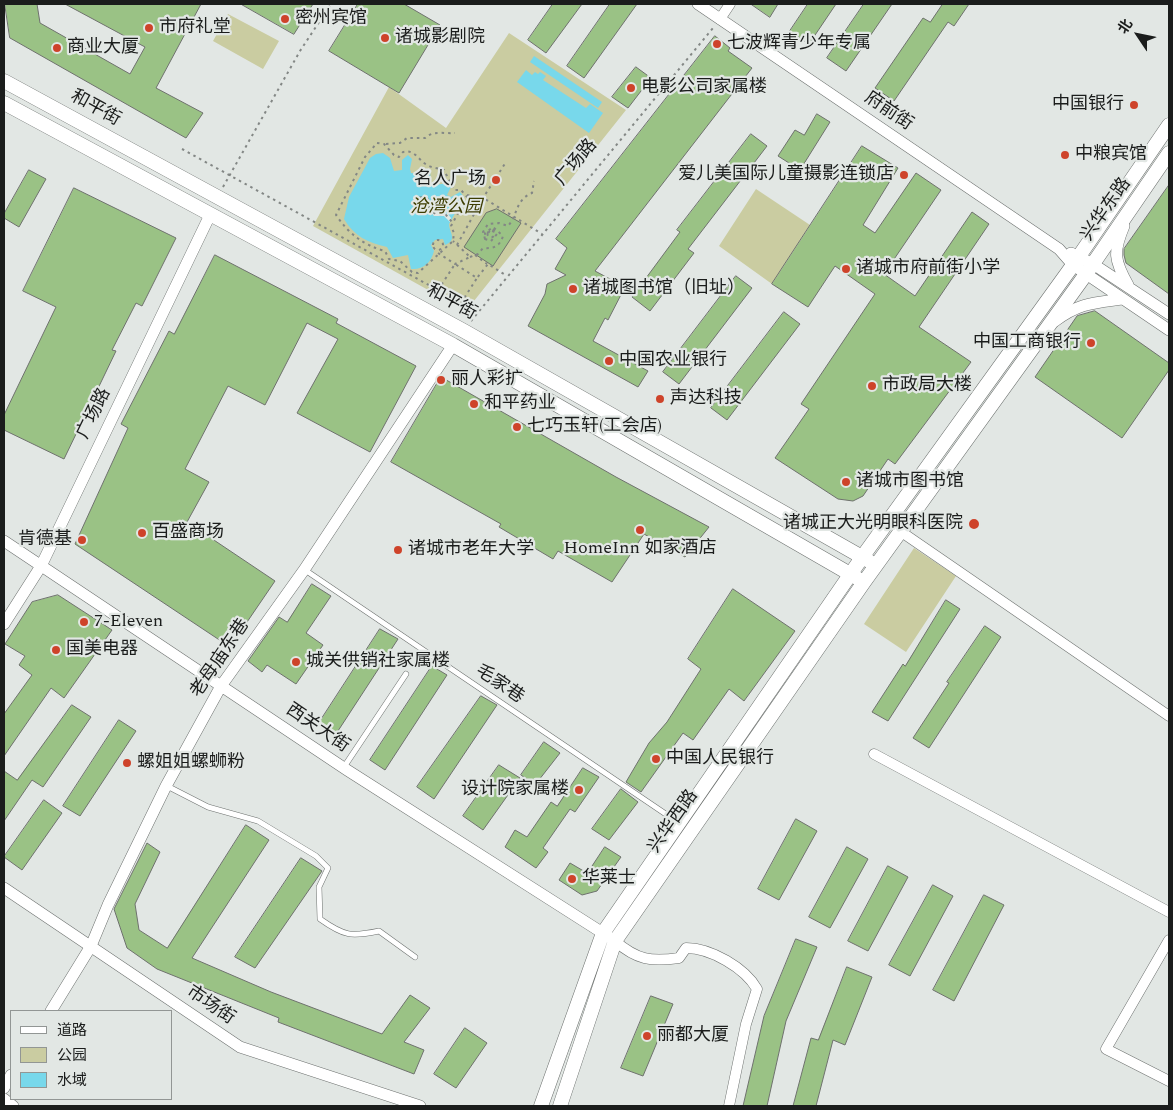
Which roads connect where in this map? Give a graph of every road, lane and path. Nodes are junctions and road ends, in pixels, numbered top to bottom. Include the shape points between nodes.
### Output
1 (331, 4) edge
2 (698, 4) edge
3 (730, 4) edge
4 (720, 19) junction
5 (4, 81) edge
6 (4, 103) edge
7 (1169, 125) edge
8 (455, 133) dead end
9 (384, 144) junction
10 (182, 149) dead end
11 (1169, 153) edge
12 (506, 162) dead end
13 (229, 175) junction
14 (534, 181) dead end
15 (466, 195) junction
16 (217, 197) junction
17 (483, 198) junction
18 (423, 205) dead end
19 (1129, 211) junction
20 (210, 215) junction
21 (515, 216) junction
22 (452, 222) junction
23 (488, 234) dead end
24 (542, 234) junction
25 (486, 239) junction
26 (453, 241) junction
27 (457, 245) junction
28 (442, 249) junction
29 (437, 253) junction
30 (475, 255) junction
31 (470, 257) junction
32 (1076, 260) junction
33 (455, 264) junction
34 (488, 264) junction
35 (1089, 269) junction
36 (507, 276) junction
37 (477, 278) junction
38 (1128, 287) junction
39 (438, 290) junction
40 (1122, 299) junction
41 (1169, 314) edge
42 (1046, 328) junction
43 (1169, 330) edge
44 (464, 331) junction
45 (453, 345) junction
46 (900, 531) junction
47 (4, 541) edge
48 (863, 556) junction
49 (876, 565) junction
50 (42, 566) junction
51 (304, 570) junction
52 (851, 574) junction
53 (864, 582) junction
54 (4, 624) edge
55 (406, 674) dead end
56 (221, 686) junction
57 (1169, 716) edge
58 (874, 754) dead end
59 (343, 767) junction
60 (166, 786) junction
61 (679, 823) junction
62 (4, 888) edge
63 (1169, 912) edge
64 (609, 937) junction
65 (1169, 940) edge
66 (91, 946) junction
67 (415, 957) dead end
68 (51, 1010) edge
69 (10, 1077) edge
70 (1169, 1082) edge
71 (4, 1088) edge
72 (4, 1099) edge
73 (13, 1106) edge
74 (420, 1106) edge
75 (541, 1106) edge
76 (560, 1106) edge
77 (729, 1106) edge

1 - 13 path
2 - 4 street, 府前街
3 - 4 street
4 - 24 path, 广场路
4 - 32 street, 府前街
5 - 16 main road, 和平街
6 - 20 main road, 和平街
7 - 32 main road
8 - 9 path via 429,134 425,138 407,138
9 - 15 path via 396,156 408,151 426,165 444,170 454,190 461,190
9 - 29 path via 377,143 369,150 336,215 356,238 372,248 385,251 389,259 404,264 412,272 424,268
10 - 13 path
11 - 19 main road, 兴华东路
12 - 17 path
13 - 16 path
13 - 39 path
14 - 21 path via 532,193 523,197
15 - 17 path
15 - 22 path
16 - 44 main road, 和平街
17 - 21 path
17 - 27 path
18 - 22 path
19 - 35 main road, 兴华东路
19 - 38 street via 1116,244 1117,267
20 - 45 main road, 和平街
20 - 50 street, 广场路
21 - 24 path
21 - 25 path via 508,226 488,224 483,232
22 - 26 path
23 - 25 path via 493,229 497,234 491,241
24 - 36 path, 广场路
25 - 30 path via 485,233 493,227 503,236 495,248 483,248
26 - 27 path
26 - 28 path
27 - 31 path
28 - 28 path via 442,242 434,242 434,249
28 - 29 path
29 - 33 path
30 - 31 path
30 - 34 path
31 - 33 path
32 - 35 street, 府前街
32 - 48 main road
33 - 37 path
33 - 39 path
34 - 36 path
34 - 37 path
35 - 38 street, 府前街
35 - 40 street, 府前街
35 - 42 main road, 兴华东路
36 - 44 path, 广场路
37 - 39 path via 462,303
38 - 41 street, 府前街
40 - 42 street via 1072,309
40 - 43 street, 府前街
42 - 46 main road, 兴华西路
44 - 48 main road, 和平街
45 - 51 street, 老母庙东巷
45 - 52 main road, 和平街
46 - 49 main road, 兴华西路
46 - 57 street
47 - 50 street, 西关大街
48 - 49 main road, 和平街
48 - 52 main road
49 - 53 main road, 兴华西路
50 - 54 street, 广场路
50 - 56 street, 西关大街
51 - 56 street, 老母庙东巷
51 - 61 lane, 毛家巷
52 - 53 main road, 和平街
52 - 61 main road
53 - 64 main road, 兴华西路
55 - 59 lane
56 - 59 street, 西关大街
56 - 60 street, 老母庙东巷
58 - 63 street
59 - 64 street, 西关大街
60 - 66 street, 老母庙东巷
60 - 67 lane via 208,807 258,821 316,856 328,868 319,887 320,919 334,929 354,936 380,931
61 - 64 main road
62 - 66 street, 市场街
64 - 75 main road
64 - 76 main road, 兴华西路
64 - 77 street via 629,953 656,962 679,958 686,948 701,948 750,977 757,989 746,1024
65 - 70 street via 1106,1049
66 - 68 street, 老母庙东巷
66 - 74 street, 市场街 via 240,1046
69 - 71 street
72 - 73 street

